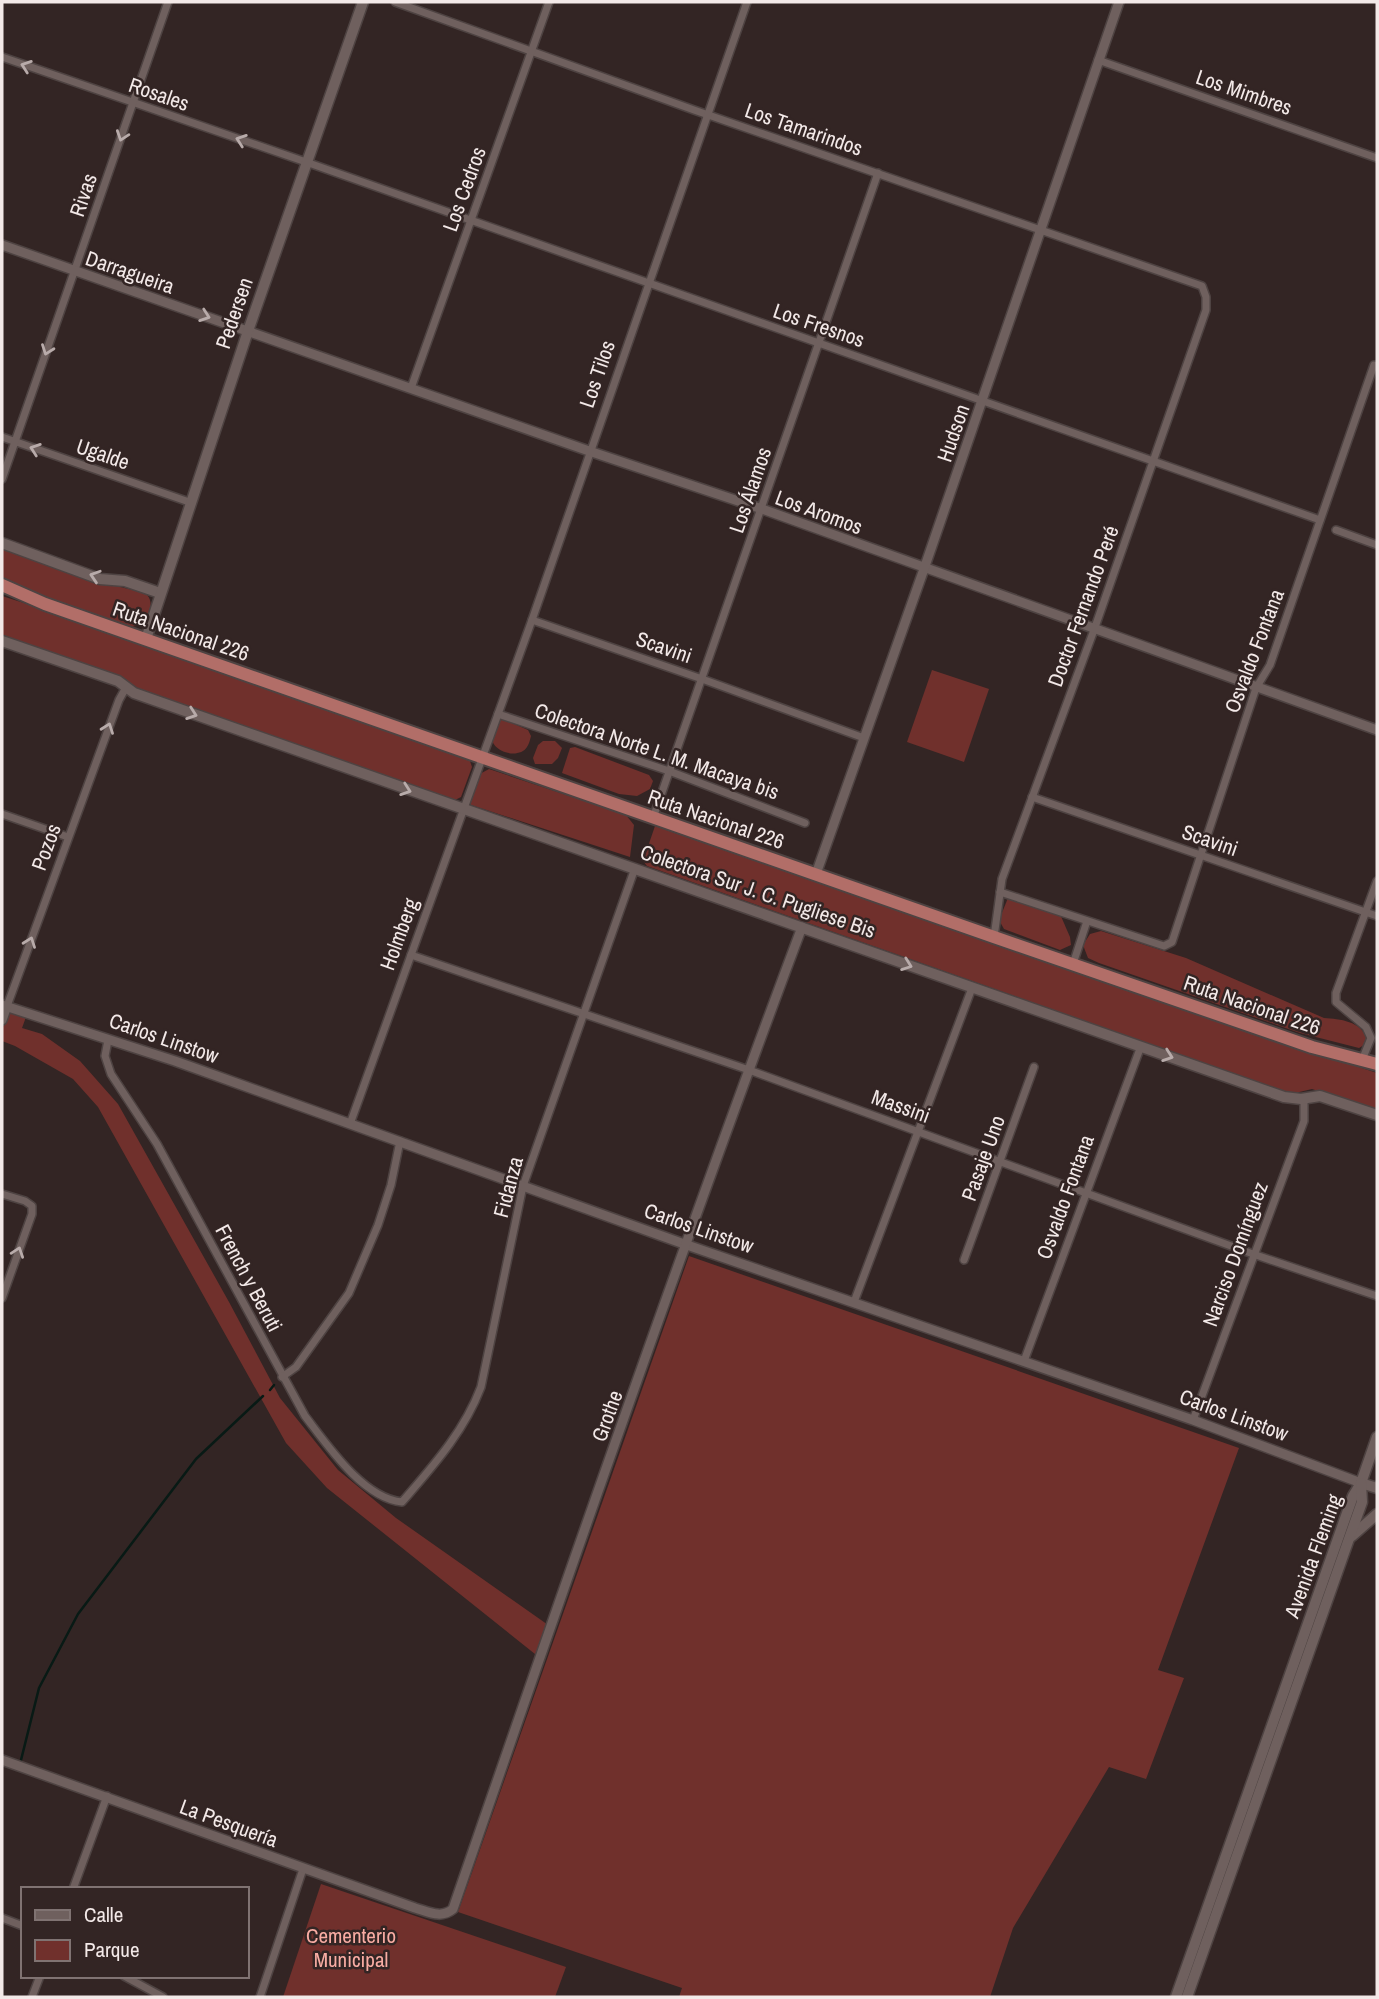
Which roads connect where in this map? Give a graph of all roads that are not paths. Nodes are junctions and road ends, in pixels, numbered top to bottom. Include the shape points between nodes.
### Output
1 (168, 2) edge
2 (363, 2) edge
3 (395, 2) edge
4 (549, 2) edge
5 (747, 2) edge
6 (1119, 2) edge
7 (531, 51) junction
8 (2, 57) edge
9 (1098, 60) junction
10 (133, 103) junction
11 (707, 114) junction
12 (1377, 158) edge
13 (306, 162) junction
14 (878, 173) junction
15 (471, 221) junction
16 (1041, 230) junction
17 (2, 245) edge
18 (75, 272) junction
19 (648, 283) junction
20 (1202, 286) joint
21 (248, 331) junction
22 (819, 344) junction
23 (1374, 365) dead end
24 (411, 388) junction
25 (982, 401) junction
26 (2, 437) edge
27 (14, 442) junction
28 (589, 451) junction
29 (1152, 461) junction
30 (2, 479) edge
31 (192, 503) junction
32 (762, 509) junction
33 (1320, 520) junction
34 (1336, 530) dead end
35 (2, 543) edge
36 (1377, 545) edge
37 (925, 569) junction
38 (2, 585) edge
39 (2, 593) edge
40 (160, 593) junction
41 (45, 604) junction
42 (532, 620) junction
43 (1094, 630) junction
44 (146, 639) junction
45 (2, 641) edge
46 (702, 679) junction
47 (1256, 688) junction
48 (128, 689) junction
49 (498, 714) junction
50 (1377, 730) edge
51 (864, 738) junction
52 (481, 757) junction
53 (669, 771) junction
54 (1032, 797) junction
55 (462, 809) junction
56 (2, 814) edge
57 (652, 818) junction
58 (805, 823) dead end
59 (68, 836) junction
60 (1200, 855) junction
61 (635, 869) junction
62 (816, 874) junction
63 (1377, 881) edge
64 (1000, 892) junction
65 (1365, 912) junction
66 (1377, 916) edge
67 (1087, 921) junction
68 (802, 927) junction
69 (994, 937) junction
70 (411, 955) junction
71 (1073, 964) junction
72 (972, 988) junction
73 (4, 1006) edge
74 (583, 1015) junction
75 (2, 1020) edge
76 (1366, 1027) junction
77 (1377, 1028) edge
78 (108, 1040) junction
79 (1140, 1046) junction
80 (1362, 1060) junction
81 (1377, 1064) edge
82 (1034, 1067) dead end
83 (749, 1070) junction
84 (1304, 1098) junction
85 (1377, 1115) edge
86 (350, 1124) junction
87 (918, 1131) junction
88 (400, 1141) junction
89 (1000, 1160) junction
90 (523, 1186) junction
91 (1086, 1191) junction
92 (2, 1194) edge
93 (687, 1245) junction
94 (1253, 1254) junction
95 (964, 1261) dead end
96 (1377, 1296) edge
97 (2, 1298) edge
98 (854, 1302) junction
99 (1024, 1361) junction
100 (282, 1377) junction
101 (1193, 1420) junction
102 (1377, 1437) edge
103 (1362, 1483) junction
104 (1377, 1488) edge
105 (402, 1502) joint
106 (1377, 1514) edge
107 (1346, 1545) junction
108 (2, 1760) edge
109 (107, 1796) junction
110 (303, 1869) junction
111 (74, 1887) edge
112 (446, 1915) joint
113 (2, 1918) edge
114 (21, 1925) edge
115 (39, 1978) edge
116 (128, 1978) edge
117 (32, 1997) edge
118 (163, 1997) edge
119 (260, 1997) edge
120 (1176, 1997) edge
121 (1187, 1997) edge

1 - 10 street, Rivas
2 - 13 main road, Pedersen
3 - 7 street, Los Tamarindos
4 - 7 street, Los Cedros
5 - 11 street, Los Tilos
6 - 9 street, Hudson
7 - 11 street, Los Tamarindos
7 - 15 street, Los Cedros
10 -> 8 street, Rosales
9 - 12 street, Los Mimbres
9 - 16 street, Hudson
13 -> 10 street, Rosales
10 -> 18 street, Rivas
11 - 14 street, Los Tamarindos
11 - 19 street, Los Tilos
13 - 15 street, Los Fresnos
13 - 21 main road, Pedersen
14 - 16 street, Los Tamarindos
14 - 22 street, Los Álamos
15 - 19 street, Los Fresnos
15 - 24 street, Los Cedros
16 - 20 street, Los Tamarindos
16 - 25 street, Hudson
17 - 18 street, Darragueira
18 -> 21 street, Darragueira
18 -> 27 street, Rivas
19 - 22 street, Los Fresnos
19 - 28 street, Los Tilos
20 - 29 street, Doctor Fernando Peré via 1206,310
21 - 24 street, Los Aromos
21 - 31 main road, Pedersen
22 - 25 street, Los Fresnos
22 - 32 street, Los Álamos
23 - 33 street, Osvaldo Fontana
24 - 28 street, Los Aromos
25 - 29 street, Los Fresnos
25 - 37 street, Hudson
26 - 27 street, Ugalde
27 - 30 street, Rivas
31 -> 27 street, Ugalde
28 - 32 street, Los Aromos
28 - 42 street, Los Tilos
29 - 33 street, Los Fresnos
29 - 43 street, Doctor Fernando Peré
31 - 40 main road, Pedersen
32 - 37 street, Los Aromos
32 - 46 street, Los Álamos
33 - 47 street, Osvaldo Fontana via 1270,665
34 - 36 street
40 -> 35 main road via 125,581 100,579
37 - 43 street, Los Aromos
37 - 51 street, Hudson
38 - 41 highway, Ruta Nacional 226
39 - 41 highway, Ruta Nacional 226
40 - 44 main road, Pedersen
41 - 44 highway, Ruta Nacional 226
42 - 46 street, Scavini
42 - 49 street, Los Tilos
43 - 47 street, Los Aromos
43 - 54 street, Doctor Fernando Peré
44 - 52 highway, Ruta Nacional 226
45 - 48 main road, Colectora Sur J. C. Pugliese Bis via 118,681
46 - 51 street, Scavini
46 - 53 street, Los Álamos
47 - 50 street, Los Aromos
47 - 60 street, Osvaldo Fontana
48 -> 55 main road, Colectora Sur J. C. Pugliese Bis
59 -> 48 street, Pozos via 118,700
49 - 52 street, Los Tilos
49 - 53 street, Colectora Norte L. M. Macaya bis
51 - 62 street, Hudson
52 - 55 street, Holmberg
52 - 57 highway, Ruta Nacional 226
53 - 57 street, Los Álamos
53 - 58 street, Colectora Norte L. M. Macaya bis
54 - 60 street, Scavini
54 - 64 street, Doctor Fernando Peré
55 - 61 main road, Colectora Sur J. C. Pugliese Bis
55 - 70 street, Holmberg
56 - 59 street
57 - 62 highway, Ruta Nacional 226
73 -> 59 street, Pozos
60 - 65 street, Scavini
60 - 67 street, Osvaldo Fontana via 1172,942 1164,946
61 - 68 main road, Colectora Sur J. C. Pugliese Bis
61 - 74 street, Fidanza
62 - 69 highway, Ruta Nacional 226
63 - 65 street
64 - 67 street
64 - 69 street, Doctor Fernando Peré
65 - 66 street, Scavini
65 - 76 street via 1336,1002
67 - 71 street
68 -> 72 main road, Colectora Sur J. C. Pugliese Bis
68 - 83 street, Grothe
69 - 71 highway, Ruta Nacional 226
70 - 74 street, Massini
70 - 86 street, Holmberg
71 - 80 highway, Ruta Nacional 226
72 - 79 main road, Colectora Sur J. C. Pugliese Bis
72 - 87 street
73 - 75 street, Pozos
73 - 78 street, Carlos Linstow
74 - 83 street, Massini
74 - 90 street, Fidanza
76 - 77 street
76 - 80 street via 1371,1038
78 - 86 street, Carlos Linstow
78 - 100 street, French y Beruti via 105,1056 111,1074 157,1144
79 -> 84 main road, Colectora Sur J. C. Pugliese Bis via 1284,1097
79 - 91 street, Osvaldo Fontana
80 - 81 highway, Ruta Nacional 226
82 - 89 street, Pasaje Uno
83 - 87 street, Massini
83 - 93 street, Grothe
84 - 85 main road, Colectora Sur J. C. Pugliese Bis via 1320,1096
84 - 94 street, Narciso Domínguez via 1304,1121
86 - 88 street, Carlos Linstow
87 - 89 street, Massini
87 - 98 street
88 - 90 street, Carlos Linstow
88 - 100 street via 378,1225 349,1293 296,1367
89 - 91 street, Massini
89 - 95 street, Pasaje Uno
90 - 93 street, Carlos Linstow
90 - 105 street, Fidanza via 478,1396 450,1444
91 - 94 street, Massini
91 - 99 street, Osvaldo Fontana
97 -> 92 street via 32,1214 32,1206 25,1201
93 - 98 street, Carlos Linstow
93 - 112 street, Grothe via 453,1909
94 - 96 street, Massini
94 - 101 street, Narciso Domínguez
98 - 99 street, Carlos Linstow
99 - 101 street, Carlos Linstow
100 - 105 street, French y Beruti via 305,1416 359,1480 390,1501
101 - 103 street, Carlos Linstow
102 - 103 main road
103 - 104 main road, Carlos Linstow
103 - 107 main road, Avenida Fleming via 1362,1502
103 - 120 main road, Avenida Fleming via 1353,1496
106 - 107 main road
107 - 121 main road, Avenida Fleming
108 - 109 street, La Pesquería
109 - 110 street, La Pesquería
109 - 111 street
110 - 112 street, La Pesquería
110 - 119 street
113 - 114 street
115 - 117 street
116 - 118 street

